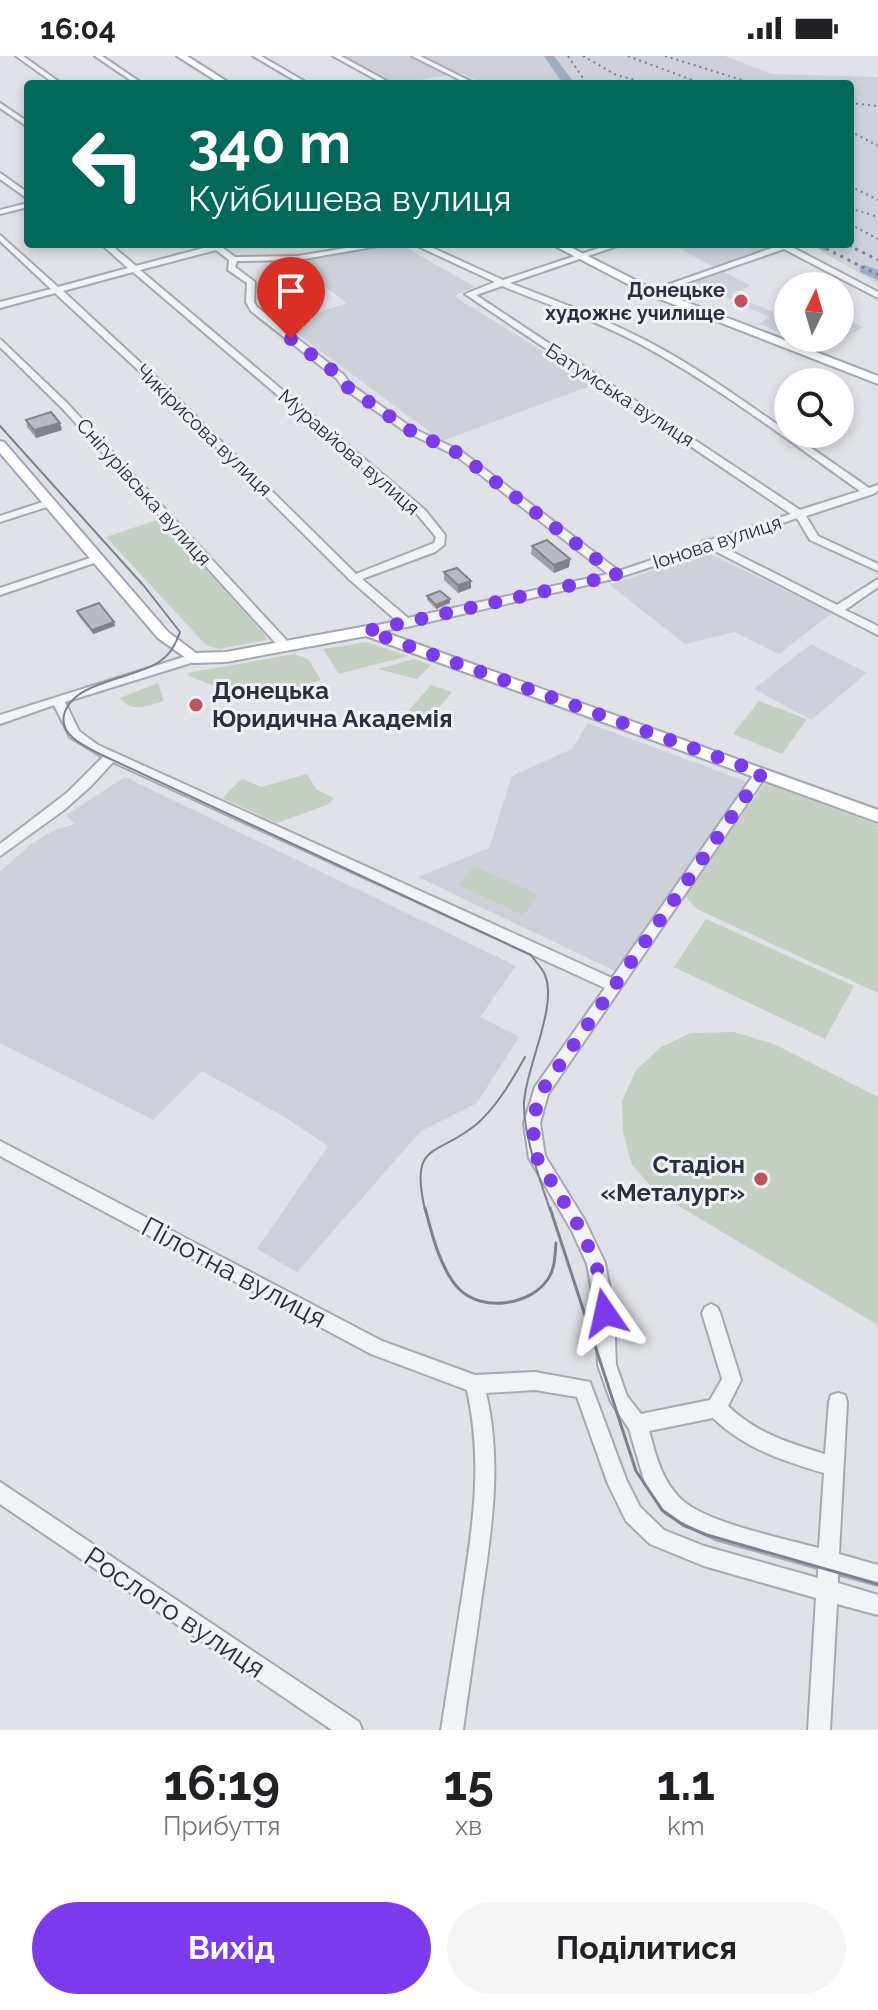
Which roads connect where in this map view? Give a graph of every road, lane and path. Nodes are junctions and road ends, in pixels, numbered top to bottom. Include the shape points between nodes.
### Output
1 (19, 56) edge
2 (98, 56) edge
3 (181, 56) edge
4 (256, 56) edge
5 (336, 56) edge
6 (415, 56) edge
7 (53, 80) edge
8 (134, 80) edge
9 (220, 80) edge
10 (299, 80) edge
11 (381, 80) edge
12 (465, 80) edge
13 (0, 105) edge
14 (24, 122) edge
15 (0, 175) edge
16 (24, 194) edge
17 (24, 206) edge
18 (0, 212) edge
19 (0, 237) edge
20 (110, 248) edge
21 (208, 248) edge
22 (222, 248) edge
23 (361, 248) edge
24 (426, 248) edge
25 (563, 248) edge
26 (607, 248) edge
27 (774, 248) edge
28 (788, 248) edge
29 (580, 257) junction
30 (233, 259) junction
31 (134, 269) junction
32 (503, 283) junction
33 (56, 289) junction
34 (651, 292) junction
35 (878, 295) edge
36 (0, 305) edge
37 (0, 342) edge
38 (878, 380) edge
39 (0, 445) edge
40 (873, 490) edge
41 (49, 503) junction
42 (800, 515) junction
43 (0, 519) edge
44 (707, 543) junction
45 (96, 559) junction
46 (878, 568) edge
47 (617, 575) junction
48 (354, 578) junction
49 (878, 582) edge
50 (0, 592) edge
51 (837, 610) junction
52 (407, 623) junction
53 (367, 631) junction
54 (878, 631) edge
55 (285, 646) junction
56 (193, 658) junction
57 (58, 701) junction
58 (0, 720) edge
59 (111, 756) junction
60 (762, 773) junction
61 (878, 816) edge
62 (0, 851) edge
63 (613, 985) junction
64 (0, 1148) edge
65 (711, 1313) dead end
66 (475, 1384) junction
67 (838, 1402) dead end
68 (716, 1408) junction
69 (637, 1424) junction
70 (835, 1466) junction
71 (0, 1492) edge
72 (829, 1561) junction
73 (878, 1575) edge
74 (827, 1591) junction
75 (878, 1605) edge
76 (351, 1730) edge
77 (452, 1730) edge
78 (819, 1730) edge

1 - 7 street
2 - 8 street
3 - 9 main road
4 - 10 street
5 - 11 street
6 - 12 street
13 - 14 street
15 - 16 street
17 - 18 street
19 - 33 street, Чикірисова вулиця
20 - 31 street, Муравйова вулиця
21 - 31 street
22 - 30 street
23 - 30 street via 298,258
24 - 32 street
25 - 29 main road
26 - 29 street
27 - 34 street
28 - 35 street
29 - 32 street
29 - 34 main road
30 - 47 street via 231,268 251,282 254,309 346,386 409,430 458,453
31 - 33 street
31 - 48 street, Муравйова вулиця via 421,512 441,537 431,550
32 - 40 street via 574,310 689,368
32 - 42 street, Батумська вулиця via 469,294
33 - 36 street
33 - 48 street, Чикірисова вулиця
34 - 38 main road
37 - 55 street, Снігурівська вулиця
39 - 41 main road
40 - 42 street, Іонова вулиця
41 - 43 street
41 - 45 main road
42 - 44 street, Іонова вулиця
42 - 46 street via 814,538
44 - 47 street, Іонова вулиця
44 - 51 street
45 - 50 street
45 - 56 main road via 163,635
47 - 52 street, Іонова вулиця
48 - 52 street, Чикірисова вулиця
49 - 51 street
51 - 54 street
52 - 53 street, Іонова вулиця
53 - 55 main road
53 - 60 main road
55 - 56 main road
56 - 57 street
57 - 58 street
57 - 59 street via 74,734
59 - 62 street via 60,807
59 - 63 street
60 - 61 main road
60 - 63 street
63 - 69 street via 541,1092 532,1123 537,1158 596,1263 607,1365 620,1402
64 - 66 street, Пілотна вулиця via 377,1348
65 - 68 street via 732,1380
66 - 74 street via 535,1381 583,1389 618,1484 633,1514 657,1537
66 - 77 street via 484,1425 483,1523
67 - 70 street
68 - 69 street
68 - 70 street via 736,1429 762,1444
69 - 72 street via 652,1476 674,1507 715,1529
70 - 72 street
71 - 76 street, Рослого вулиця
72 - 73 street
72 - 74 street
74 - 75 street
74 - 78 street

